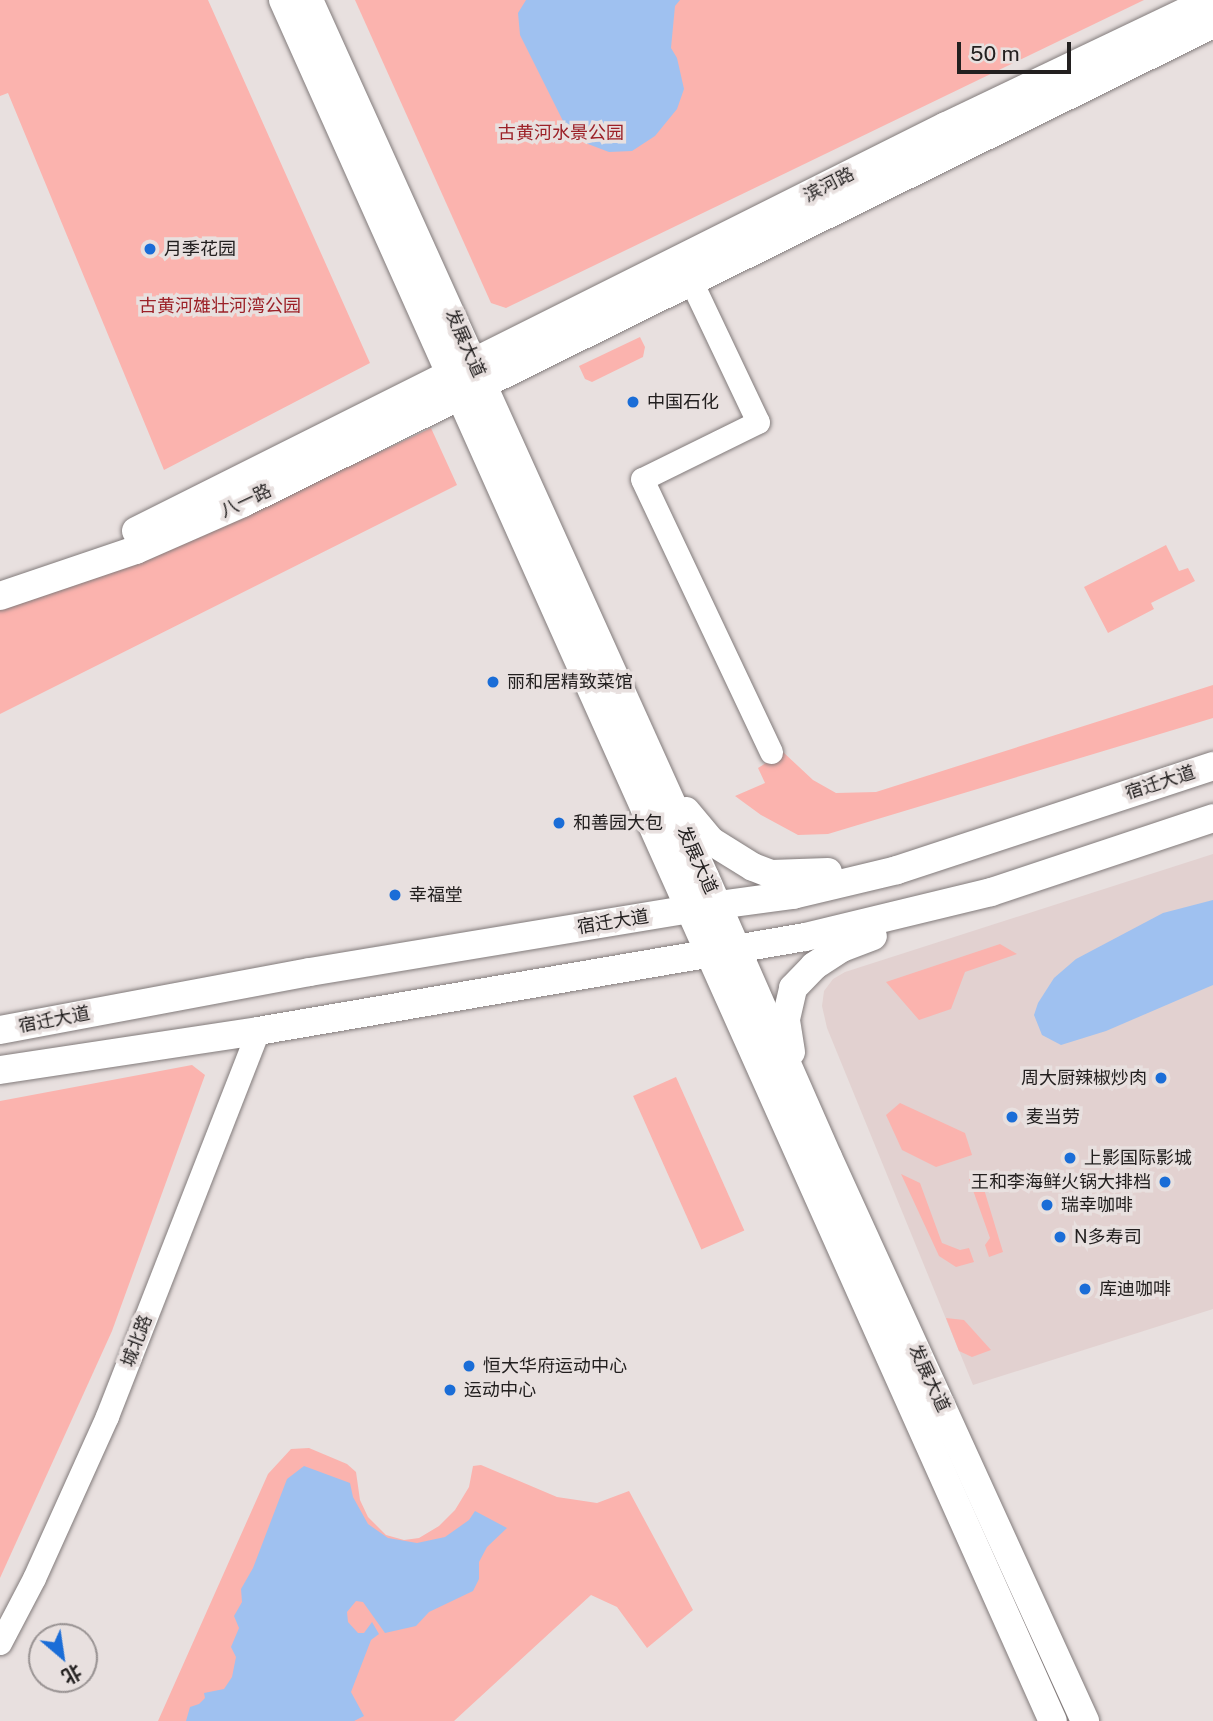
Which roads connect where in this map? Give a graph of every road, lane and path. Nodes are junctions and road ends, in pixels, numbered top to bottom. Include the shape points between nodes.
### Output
1 (283, 0) edge
2 (309, 0) edge
3 (1210, 0) edge
4 (1213, 24) edge
5 (691, 281) junction
6 (467, 379) junction
7 (0, 577) edge
8 (0, 596) edge
9 (630, 713) junction
10 (771, 752) dead end
11 (1213, 766) edge
12 (1213, 818) edge
13 (1012, 832) junction
14 (897, 870) junction
15 (1014, 884) junction
16 (717, 904) junction
17 (689, 909) junction
18 (901, 916) junction
19 (738, 951) junction
20 (710, 956) junction
21 (0, 1030) edge
22 (258, 1031) junction
23 (0, 1070) edge
24 (828, 1157) junction
25 (0, 1643) edge
26 (1054, 1721) edge
27 (1085, 1721) edge

1 - 6 main road, 发展大道
2 - 6 main road, 发展大道
3 - 6 main road, 滨河路 via 946,126
4 - 5 main road, 滨河路
5 - 6 main road, 滨河路
5 - 10 street via 758,422 642,479
6 - 7 main road, 八一路 via 132,533
6 - 8 main road, 八一路 via 243,503 161,540
6 - 9 main road, 发展大道
6 - 17 main road, 发展大道
9 - 13 main road via 673,792 711,841 771,874 852,869
9 - 16 main road, 发展大道
11 - 13 main road, 宿迁大道
12 - 15 main road
13 - 14 main road, 宿迁大道
14 - 16 main road, 宿迁大道 via 793,895
14 - 18 main road via 852,889 846,894 846,903 852,913 862,916
15 - 18 main road
15 - 24 main road via 842,948 814,966 793,988 786,1019 789,1046
16 - 17 main road, 宿迁大道
16 - 19 main road, 发展大道
17 - 20 main road, 发展大道
17 - 21 main road, 宿迁大道 via 310,972
18 - 19 main road
19 - 20 main road
19 - 24 main road, 发展大道
20 - 22 main road
20 - 26 main road, 发展大道
22 - 23 main road
22 - 25 street, 城北路 via 107,1416
24 - 27 main road, 发展大道

